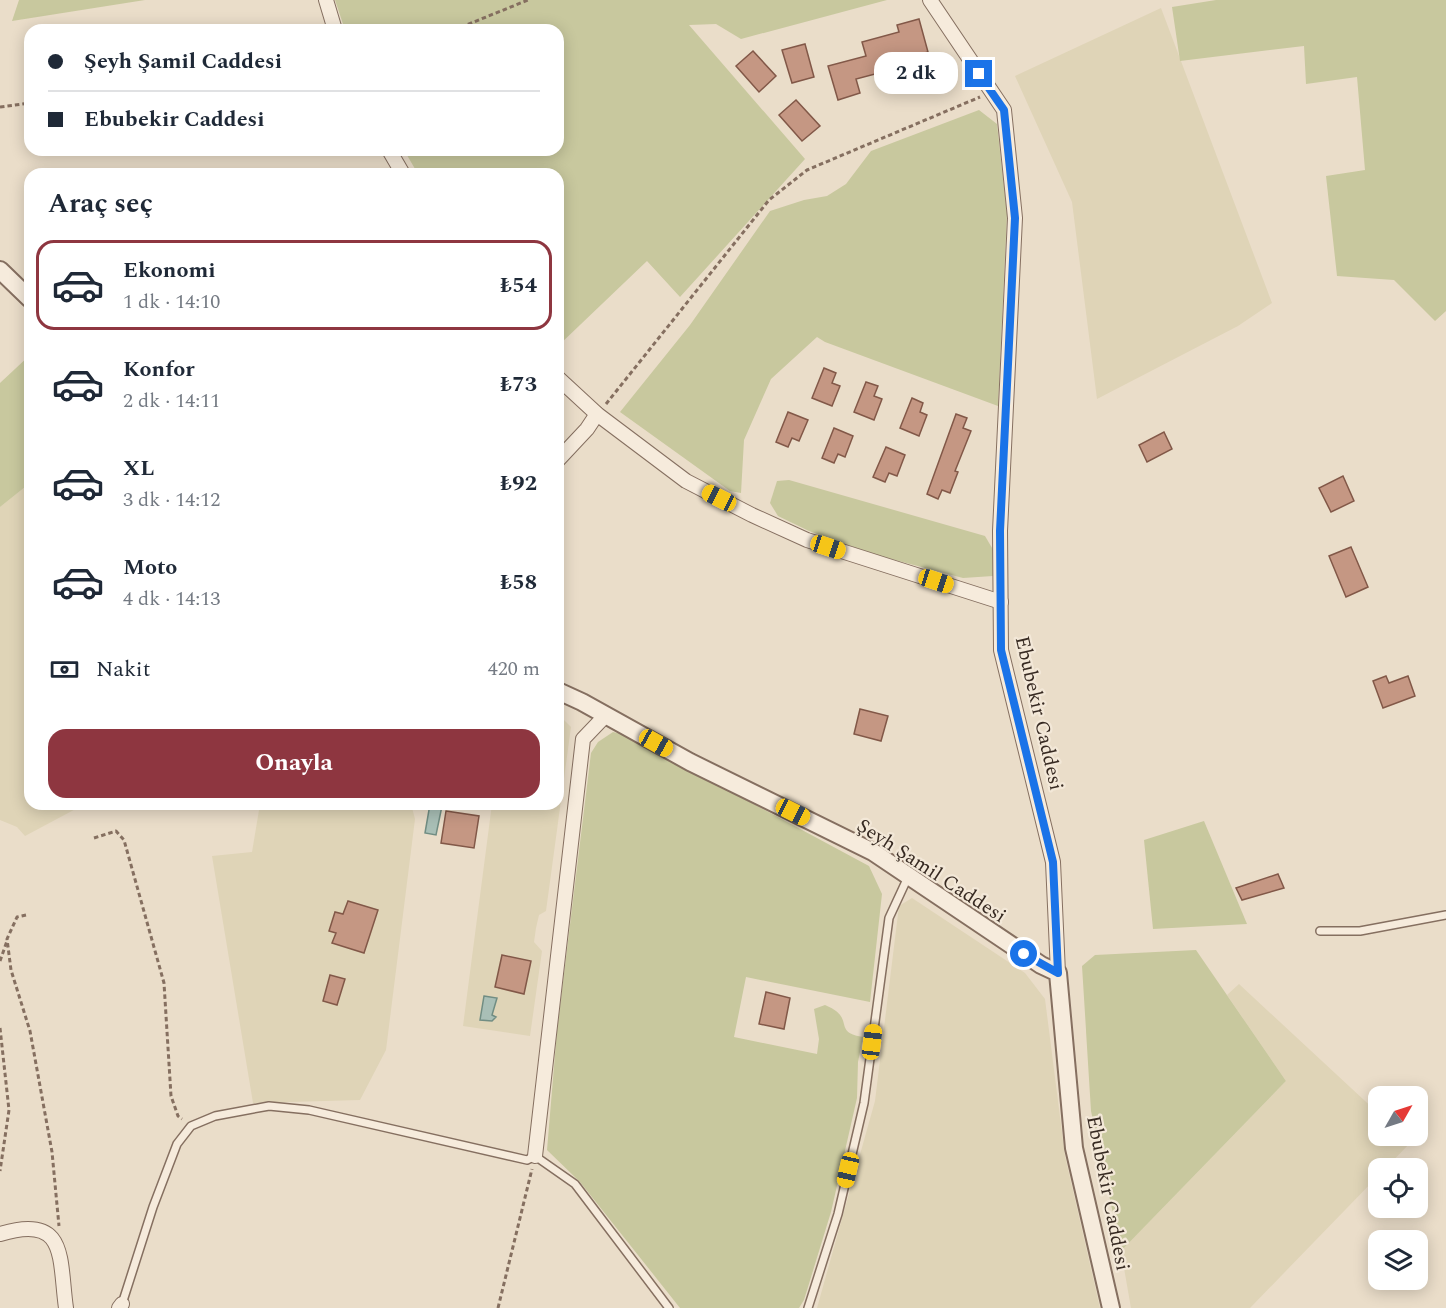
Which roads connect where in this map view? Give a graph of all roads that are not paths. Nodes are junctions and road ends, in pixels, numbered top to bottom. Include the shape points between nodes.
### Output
1 (326, 0) edge
2 (930, 0) edge
3 (333, 24) edge
4 (0, 270) edge
5 (24, 293) edge
6 (564, 384) edge
7 (597, 414) junction
8 (564, 453) edge
9 (1000, 602) junction
10 (564, 694) edge
11 (606, 715) junction
12 (909, 876) junction
13 (1446, 915) edge
14 (1320, 931) dead end
15 (1058, 973) junction
16 (535, 1156) junction
17 (0, 1234) edge
18 (120, 1306) edge
19 (66, 1308) edge
20 (669, 1308) edge
21 (808, 1308) edge
22 (1111, 1308) edge

1 - 3 street
2 - 9 street, Ebubekir Caddesi via 1004,110 1015,218
4 - 5 street
6 - 7 street
7 - 8 street
7 - 9 street via 686,481 752,515 807,540
9 - 15 street, Ebubekir Caddesi via 1001,650 1053,862
10 - 11 street, Şeyh Şamil Caddesi
11 - 12 street, Şeyh Şamil Caddesi via 690,762 873,852
11 - 16 street via 583,739
12 - 15 street, Şeyh Şamil Caddesi
12 - 21 lane via 889,918 864,1103 838,1214
13 - 14 lane via 1360,931
15 - 22 street, Ebubekir Caddesi via 1074,1148
16 - 18 lane via 527,1161 299,1109 269,1106 215,1116 191,1126 177,1144
16 - 20 lane via 575,1184
17 - 19 street via 20,1228 45,1230 60,1249

